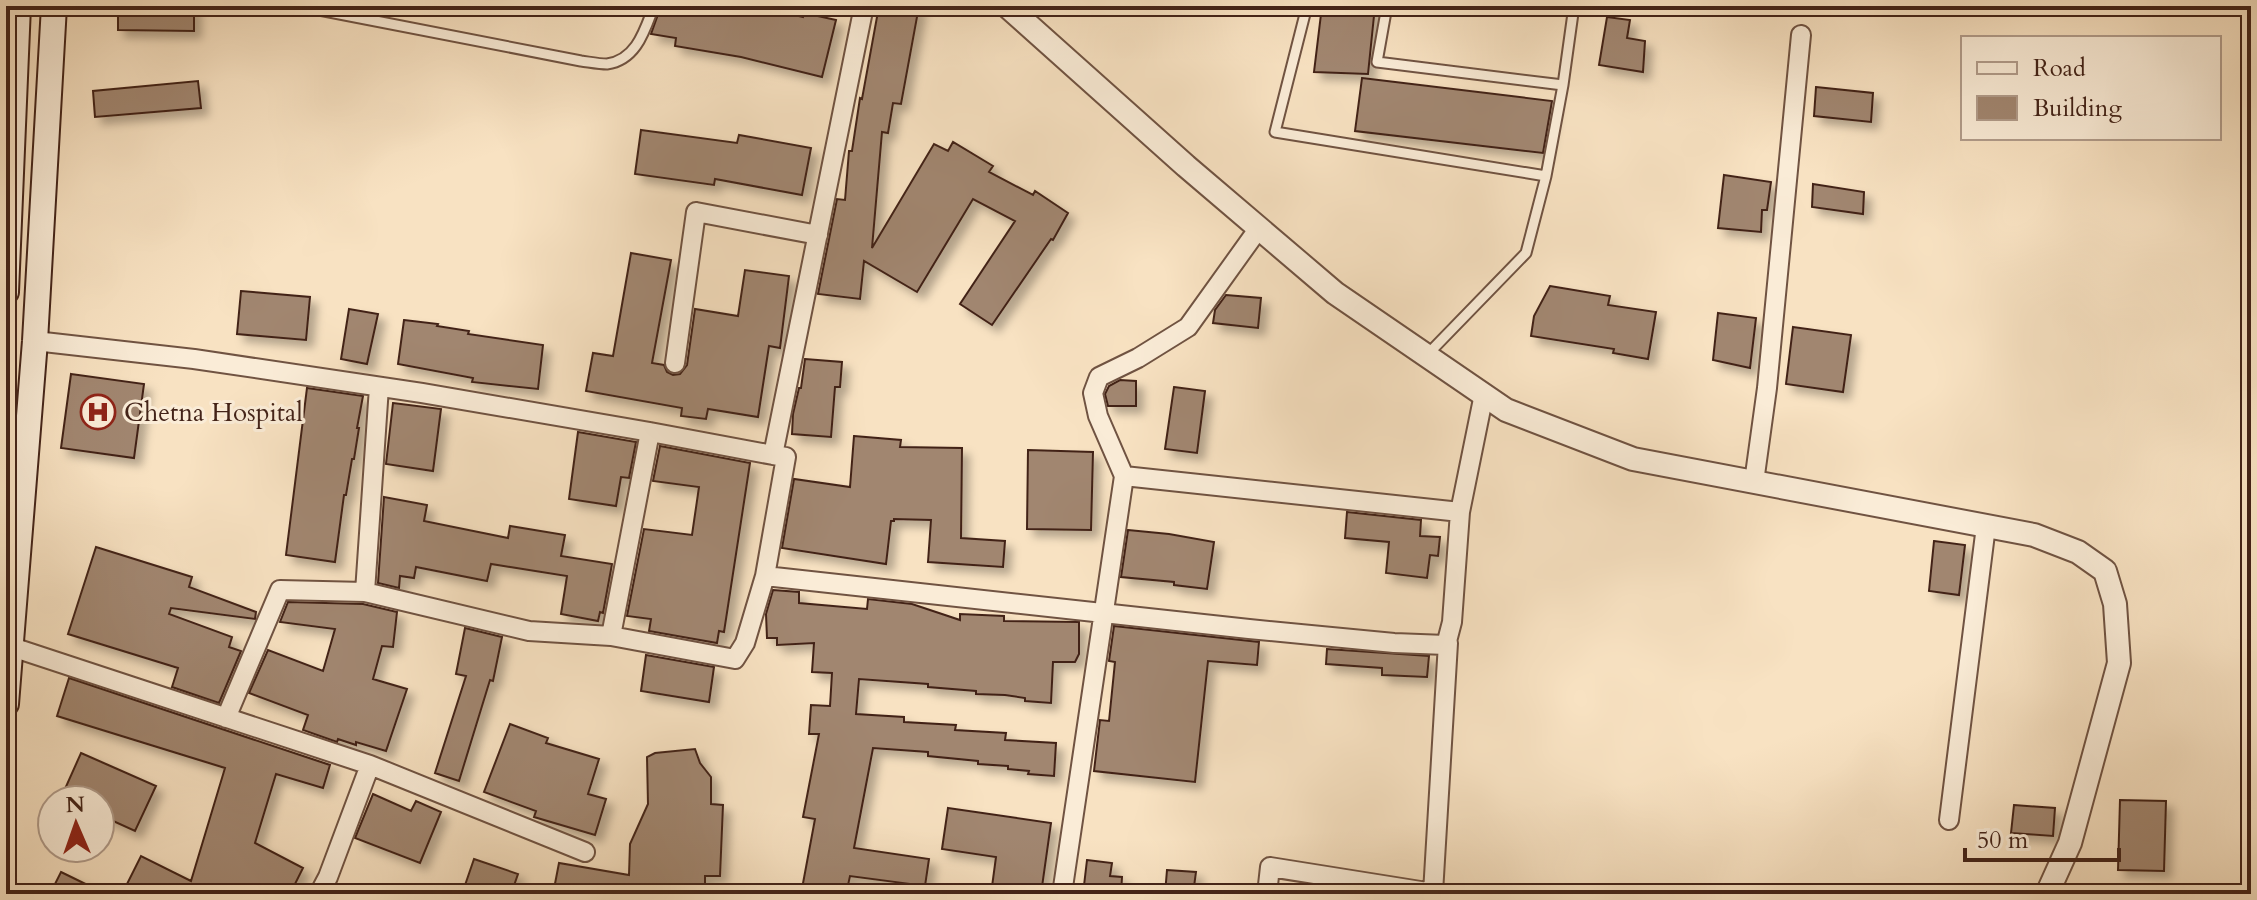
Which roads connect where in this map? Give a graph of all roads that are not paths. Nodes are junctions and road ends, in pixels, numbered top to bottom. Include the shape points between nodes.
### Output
1 (18, 6) edge
2 (54, 6) edge
3 (277, 6) edge
4 (654, 6) edge
5 (864, 6) edge
6 (1007, 6) edge
7 (1307, 6) edge
8 (1387, 6) edge
9 (1574, 6) edge
10 (1801, 35) dead end
11 (1563, 85) junction
12 (1546, 176) junction
13 (1259, 228) junction
14 (818, 235) junction
15 (6, 280) edge
16 (6, 292) edge
17 (35, 341) junction
18 (1427, 355) junction
19 (675, 363) dead end
20 (379, 387) junction
21 (1484, 394) junction
22 (650, 432) junction
23 (773, 455) junction
24 (1124, 476) junction
25 (1754, 482) junction
26 (1460, 512) junction
27 (1986, 526) junction
28 (765, 576) junction
29 (365, 592) junction
30 (1102, 614) junction
31 (10, 619) edge
32 (611, 636) junction
33 (1448, 643) junction
34 (12, 647) junction
35 (6, 704) edge
36 (226, 718) junction
37 (370, 765) junction
38 (1949, 820) dead end
39 (585, 852) dead end
40 (319, 894) edge
41 (1062, 894) edge
42 (1267, 894) edge
43 (1433, 894) edge
44 (2047, 894) edge

1 - 15 main road
2 - 17 main road
3 - 4 lane via 609,64 630,55
5 - 14 street
6 - 13 street
7 - 12 lane via 1275,132
8 - 11 lane via 1377,62
9 - 11 lane
10 - 25 street
11 - 12 lane
12 - 18 lane via 1526,253
13 - 18 street via 1335,293
13 - 24 street via 1188,327 1099,377 1093,393 1098,416
14 - 19 street via 696,212
14 - 23 street
15 - 16 main road
17 - 20 street
17 - 31 main road
18 - 21 street
20 - 22 street
20 - 29 street
21 - 25 street via 1506,410 1633,459
21 - 26 street
22 - 23 street
22 - 32 street
23 - 28 street via 786,457
24 - 26 street
24 - 30 street
25 - 27 street
26 - 33 street
27 - 38 street
27 - 44 street via 2034,535 2078,552 2105,571 2115,604 2119,663 2070,843
28 - 30 street
28 - 32 street via 735,659
29 - 32 street via 529,631
29 - 36 street via 280,590
30 - 33 street via 1394,643
30 - 41 street
31 - 34 main road
33 - 43 street
34 - 35 main road
34 - 36 street
36 - 37 street
37 - 39 street
37 - 40 street
42 - 43 street via 1270,867

